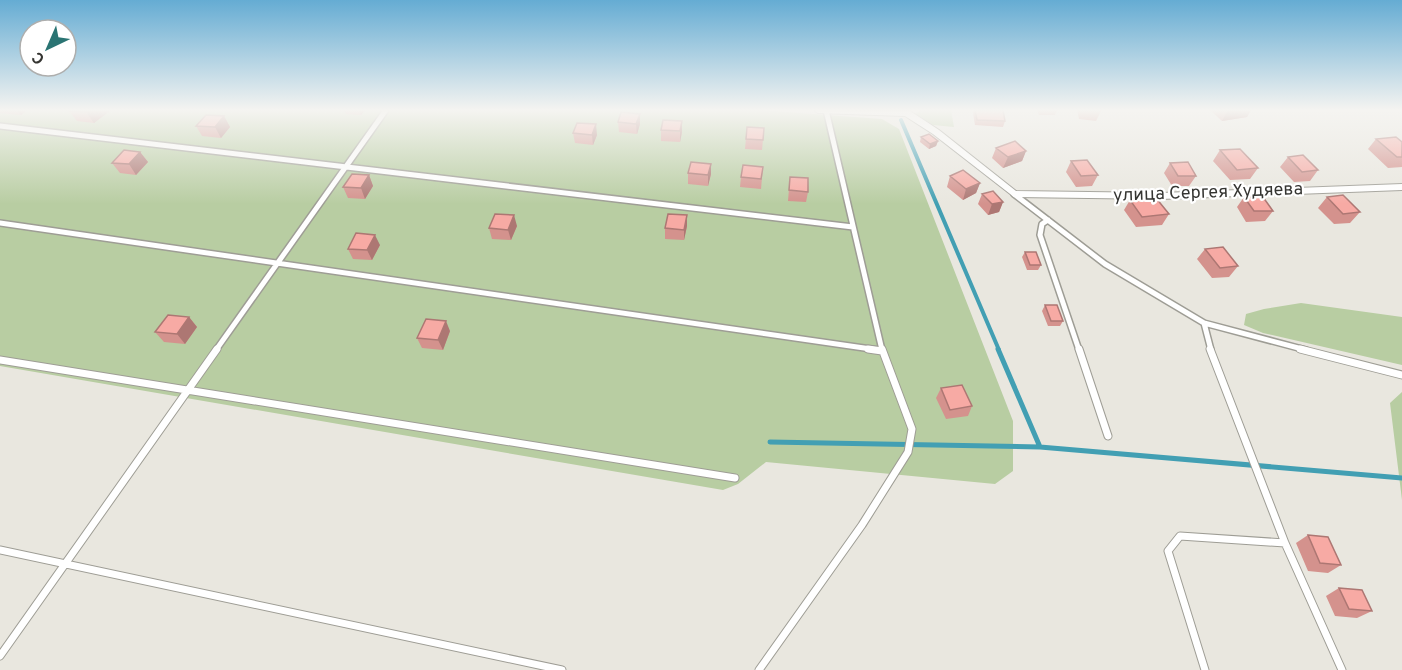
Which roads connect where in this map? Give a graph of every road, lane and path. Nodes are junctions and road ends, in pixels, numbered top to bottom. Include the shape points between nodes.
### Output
1 (132, 141) edge
2 (364, 141) edge
3 (833, 141) edge
4 (947, 141) edge
5 (346, 166) junction
6 (1402, 188) edge
7 (1014, 194) junction
8 (1048, 220) junction
9 (0, 223) edge
10 (853, 227) junction
11 (277, 263) junction
12 (1204, 323) junction
13 (882, 351) junction
14 (0, 360) edge
15 (1402, 375) edge
16 (188, 389) junction
17 (1108, 436) dead end
18 (735, 478) dead end
19 (1285, 543) junction
20 (0, 550) edge
21 (65, 564) junction
22 (0, 656) edge
23 (562, 670) edge
24 (759, 670) edge
25 (1205, 670) edge
26 (1342, 670) edge

1 - 5 lane
2 - 5 lane
3 - 10 lane
4 - 7 street
5 - 10 lane
5 - 11 lane
6 - 7 street, улица Сергея Худяева via 1161,196
7 - 8 lane
8 - 12 lane via 1105,264
8 - 17 lane via 1042,224 1040,235
9 - 11 lane
10 - 13 lane
11 - 13 lane
11 - 16 lane
12 - 15 lane
12 - 19 lane via 1214,363
13 - 24 lane via 912,429 908,452 862,525
14 - 16 lane
16 - 18 lane
16 - 21 lane
19 - 25 lane via 1180,536 1168,551
19 - 26 lane
20 - 21 lane
21 - 22 lane
21 - 23 lane

